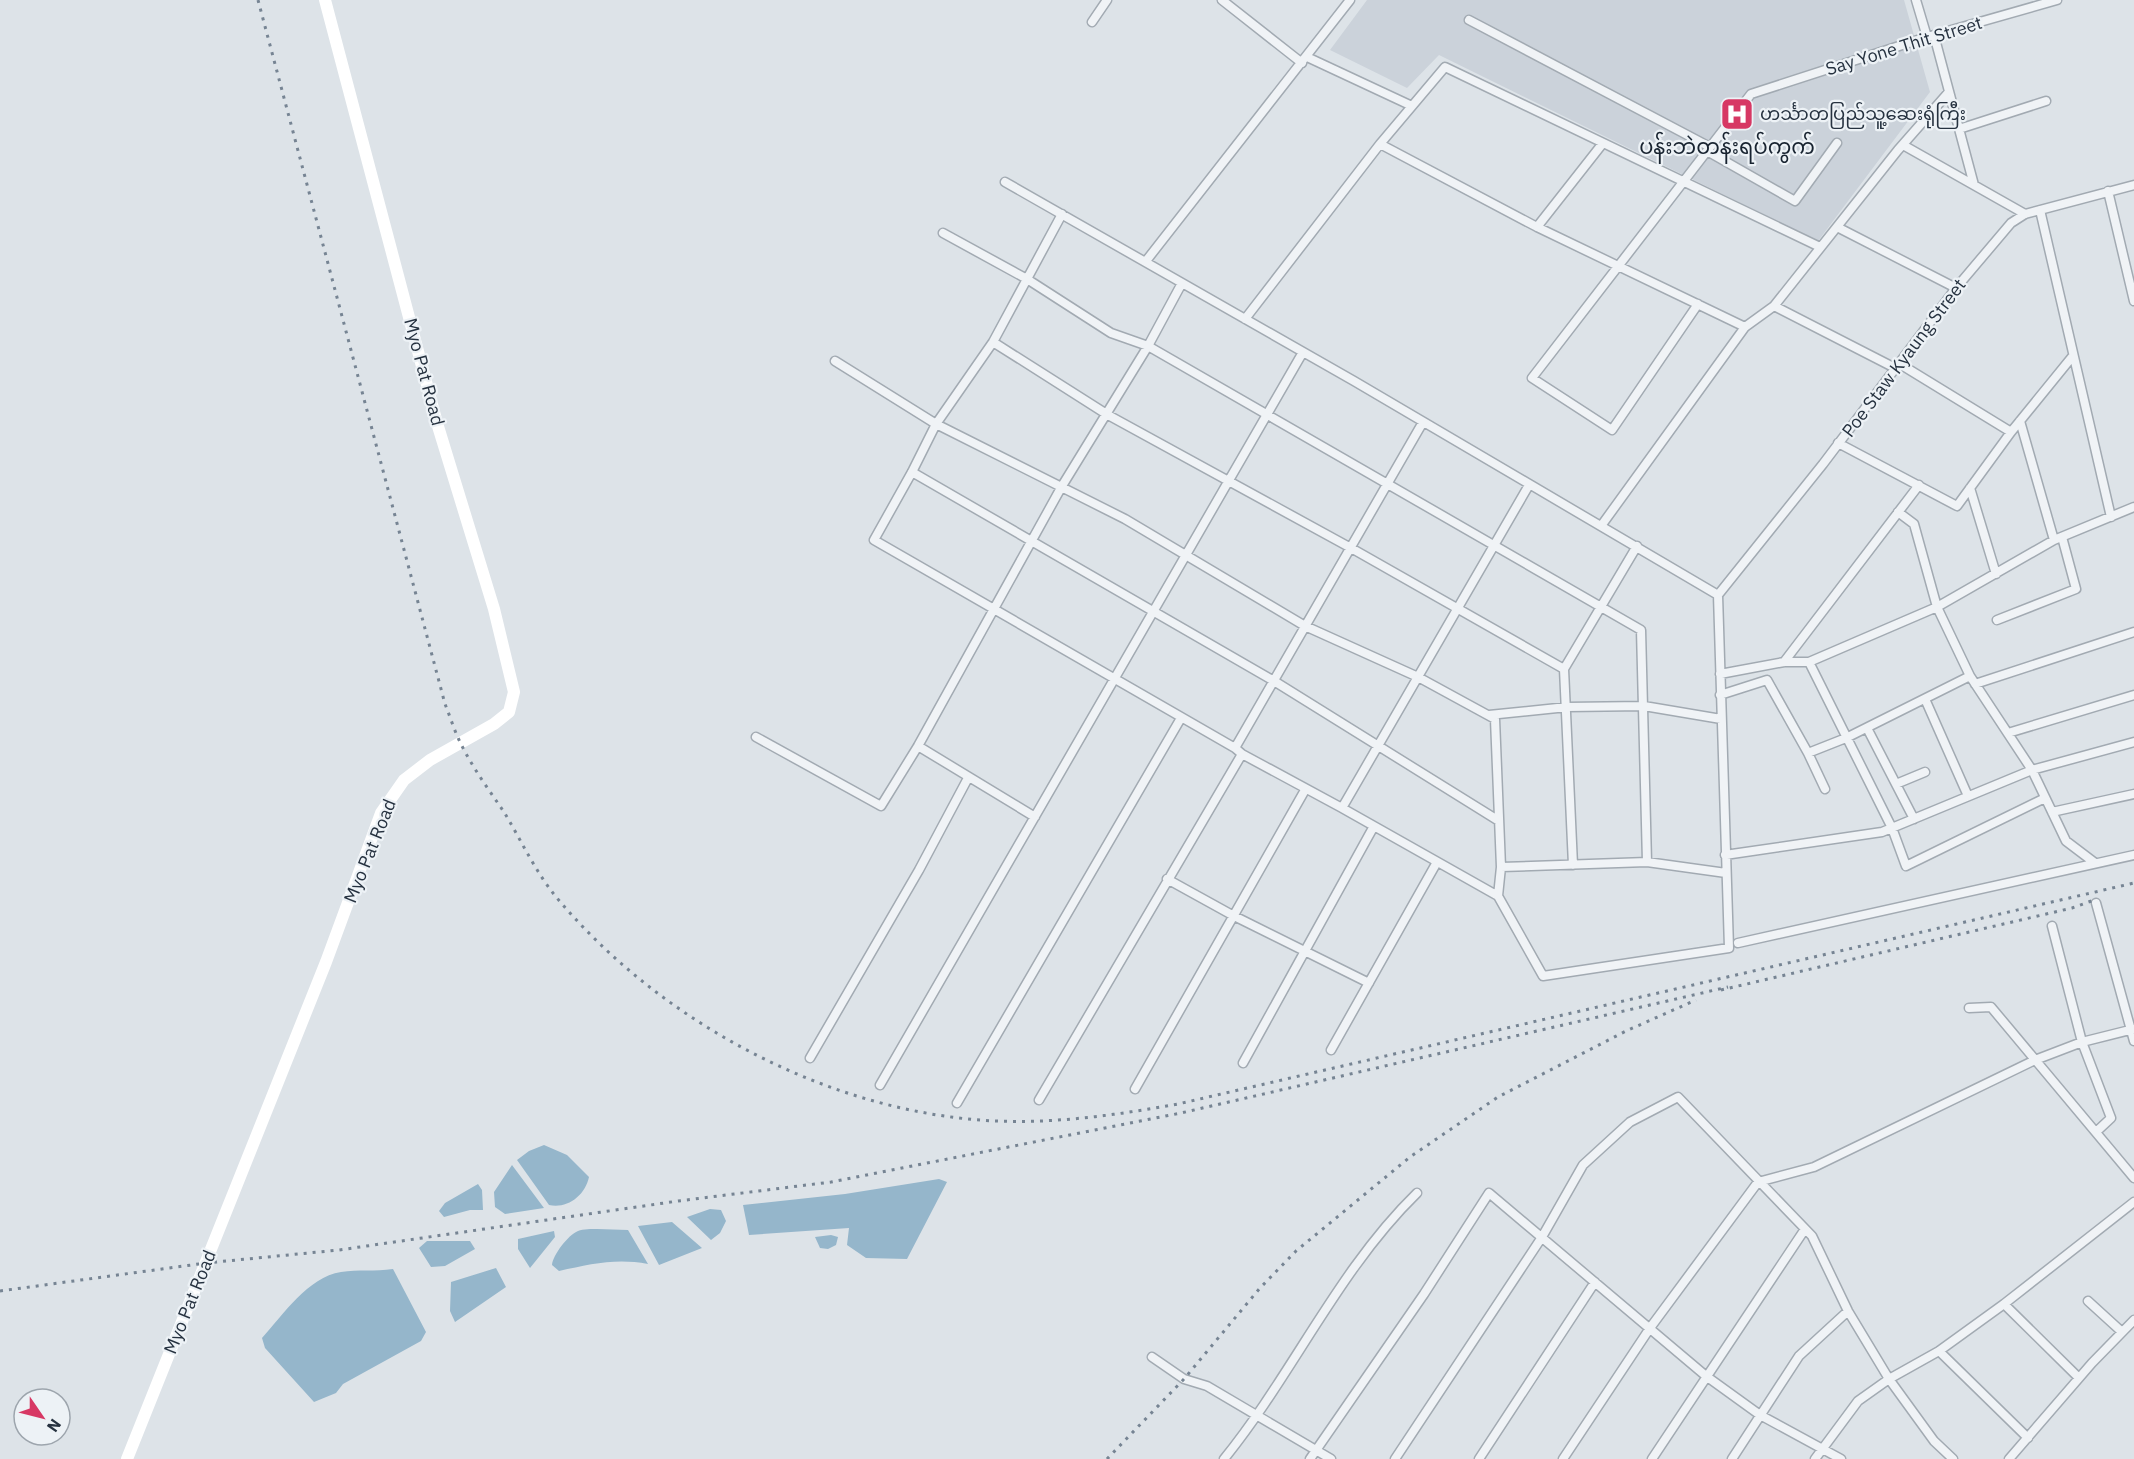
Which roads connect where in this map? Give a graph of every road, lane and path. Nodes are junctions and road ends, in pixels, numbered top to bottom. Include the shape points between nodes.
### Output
1 (325, 0) edge
2 (1107, 0) edge
3 (1222, 0) edge
4 (1350, 0) edge
5 (1916, 0) edge
6 (2057, 0) edge
7 (1469, 20) dead end
8 (1092, 22) dead end
9 (1930, 36) junction
10 (1304, 60) junction
11 (1949, 92) junction
12 (2046, 101) dead end
13 (1412, 106) junction
14 (1959, 129) junction
15 (1603, 143) junction
16 (1837, 143) dead end
17 (1380, 144) junction
18 (1903, 145) junction
19 (1709, 149) junction
20 (1005, 182) dead end
21 (1683, 182) junction
22 (1974, 185) junction
23 (2134, 185) edge
24 (2109, 191) junction
25 (2040, 210) junction
26 (1062, 214) junction
27 (2025, 214) junction
28 (1537, 227) junction
29 (1837, 227) junction
30 (943, 233) dead end
31 (1820, 247) junction
32 (1146, 261) junction
33 (1619, 265) junction
34 (1027, 279) junction
35 (1182, 283) junction
36 (1956, 288) junction
37 (2134, 301) edge
38 (1698, 304) junction
39 (1774, 306) junction
40 (1245, 319) junction
41 (1745, 327) junction
42 (993, 342) junction
43 (1148, 346) junction
44 (1303, 352) junction
45 (2072, 357) junction
46 (835, 361) dead end
47 (1898, 366) junction
48 (1108, 415) junction
49 (1268, 415) junction
50 (2020, 421) junction
51 (1423, 422) junction
52 (936, 424) junction
53 (2012, 432) junction
54 (1838, 443) junction
55 (912, 472) junction
56 (1229, 480) junction
57 (1529, 485) junction
58 (1062, 486) junction
59 (1387, 486) junction
60 (1919, 486) junction
61 (1970, 488) junction
62 (2134, 507) edge
63 (1898, 513) junction
64 (2111, 517) junction
65 (1601, 526) junction
66 (2058, 538) junction
67 (1032, 541) junction
68 (1637, 546) junction
69 (1492, 547) junction
70 (1351, 548) junction
71 (1186, 556) junction
72 (1996, 574) junction
73 (1718, 595) junction
74 (1600, 605) junction
75 (1937, 607) junction
76 (993, 608) junction
77 (1456, 610) junction
78 (1155, 611) junction
79 (1997, 620) dead end
80 (1305, 626) junction
81 (2134, 632) edge
82 (1784, 662) junction
83 (1809, 662) junction
84 (1564, 669) junction
85 (1720, 674) junction
86 (1970, 676) junction
87 (1418, 677) junction
88 (1114, 679) junction
89 (1274, 681) junction
90 (1975, 684) junction
91 (1720, 695) junction
92 (2134, 695) edge
93 (1924, 699) junction
94 (1644, 706) junction
95 (1567, 707) junction
96 (1488, 715) junction
97 (1181, 718) junction
98 (1721, 719) junction
99 (1867, 728) junction
100 (2008, 733) junction
101 (756, 737) dead end
102 (1846, 738) junction
103 (2134, 742) edge
104 (1379, 745) junction
105 (918, 746) junction
106 (1238, 751) junction
107 (1809, 753) junction
108 (2032, 770) junction
109 (1925, 772) dead end
110 (968, 778) junction
111 (1896, 784) junction
112 (1824, 789) dead end
113 (1305, 790) junction
114 (2134, 794) edge
115 (1968, 796) junction
116 (2045, 798) junction
117 (1342, 808) junction
118 (2052, 812) junction
119 (1035, 818) junction
120 (1914, 819) junction
121 (1499, 821) junction
122 (1374, 826) junction
123 (1892, 828) junction
124 (1725, 855) junction
125 (2134, 855) edge
126 (1437, 862) junction
127 (1647, 862) junction
128 (2095, 863) junction
129 (1573, 865) junction
130 (1501, 867) junction
131 (1726, 873) junction
132 (1167, 879) junction
133 (1498, 896) junction
134 (2096, 903) dead end
135 (1234, 916) junction
136 (2052, 926) dead end
137 (1738, 943) dead end
138 (1305, 951) junction
139 (1369, 983) junction
140 (1969, 1008) dead end
141 (2132, 1029) edge
142 (2134, 1041) edge
143 (2082, 1042) junction
144 (1331, 1050) dead end
145 (810, 1058) dead end
146 (2036, 1060) junction
147 (1244, 1064) dead end
148 (880, 1085) dead end
149 (1135, 1089) dead end
150 (1039, 1100) dead end
151 (957, 1103) dead end
152 (2096, 1132) junction
153 (2134, 1178) edge
154 (1758, 1182) junction
155 (1417, 1193) dead end
156 (2134, 1202) edge
157 (1805, 1229) junction
158 (1542, 1237) junction
159 (1595, 1282) junction
160 (2088, 1301) dead end
161 (2004, 1304) junction
162 (1848, 1311) junction
163 (2134, 1320) edge
164 (1650, 1328) junction
165 (2122, 1332) junction
166 (1939, 1351) junction
167 (1152, 1356) dead end
168 (1706, 1376) junction
169 (2079, 1378) junction
170 (1889, 1379) junction
171 (1760, 1415) junction
172 (1258, 1417) junction
173 (2028, 1438) junction
174 (1822, 1448) junction
175 (1316, 1450) junction
176 (127, 1459) edge
177 (1224, 1459) edge
178 (1310, 1459) edge
179 (1331, 1459) edge
180 (1395, 1459) edge
181 (1479, 1459) edge
182 (1563, 1459) edge
183 (1652, 1459) edge
184 (1732, 1459) edge
185 (1815, 1459) edge
186 (1841, 1459) edge
187 (1953, 1459) edge
188 (2009, 1459) edge

1 - 176 main road, Myo Pat Road via 437,423 494,609 514,692 509,712 404,780 381,813 318,983
2 - 8 street
3 - 10 street
4 - 10 street
5 - 9 street
6 - 9 street, Say Yone Thit Street
7 - 19 street
9 - 11 street
9 - 19 street, Say Yone Thit Street via 1751,94
10 - 13 street
10 - 32 street
11 - 14 street
11 - 18 street
12 - 14 street
13 - 15 street via 1445,67
13 - 17 street
14 - 22 street
15 - 21 street
15 - 28 street
16 - 19 street via 1795,201
17 - 28 street
17 - 40 street
18 - 22 street
18 - 29 street
19 - 21 street
20 - 26 street
21 - 31 street
21 - 33 street
22 - 27 street
23 - 24 street, Poe Staw Kyaung Street
24 - 25 street, Poe Staw Kyaung Street
24 - 37 street
25 - 27 street, Poe Staw Kyaung Street
25 - 45 street
26 - 32 street
26 - 34 street
27 - 36 street, Poe Staw Kyaung Street via 2011,223
28 - 33 street
29 - 31 street
29 - 36 street
30 - 34 street
31 - 39 street
32 - 35 street
33 - 38 street
33 - 38 street via 1532,378 1612,430
34 - 42 street
34 - 43 street via 1111,333
35 - 40 street
35 - 43 street
36 - 47 street, Poe Staw Kyaung Street
38 - 41 street
39 - 41 street
39 - 47 street
40 - 44 street
41 - 65 street
42 - 48 street
42 - 52 street
43 - 48 street
43 - 49 street
44 - 49 street
44 - 51 street
45 - 50 street
45 - 64 street
46 - 52 street
47 - 53 street
47 - 54 street, Poe Staw Kyaung Street
48 - 56 street
48 - 58 street
49 - 56 street
49 - 59 street
50 - 53 street
50 - 66 street
51 - 57 street
51 - 59 street
52 - 55 street
52 - 58 street
53 - 61 street
54 - 60 street
54 - 73 street, Poe Staw Kyaung Street
55 - 67 street
55 - 76 street via 874,540
56 - 70 street
56 - 71 street
57 - 65 street
57 - 69 street
58 - 67 street
58 - 71 street
59 - 69 street
59 - 70 street
60 - 61 street via 1957,506
60 - 63 street
61 - 72 street
62 - 64 street
63 - 75 street via 1914,524
63 - 82 street
64 - 66 street
65 - 68 street
66 - 72 street
66 - 79 street via 2076,589
67 - 76 street
67 - 78 street
68 - 73 street
68 - 74 street
69 - 74 street
69 - 77 street
70 - 77 street
70 - 80 street
71 - 78 street
71 - 80 street
72 - 75 street
73 - 85 street
74 - 84 street
74 - 94 street via 1641,630
75 - 83 street
75 - 86 street
76 - 88 street
76 - 105 street
77 - 84 street
77 - 87 street
78 - 88 street
78 - 89 street
80 - 87 street
80 - 89 street
81 - 90 street
82 - 83 street
82 - 85 street
83 - 102 street
84 - 95 street
85 - 91 street
86 - 90 street
86 - 93 street
87 - 96 street
87 - 104 street
88 - 97 street
88 - 119 street
89 - 104 street
89 - 106 street
90 - 100 street
91 - 98 street
91 - 107 street via 1767,680
92 - 100 street
93 - 99 street
93 - 115 street
94 - 95 street
94 - 98 street
94 - 127 street
95 - 96 street
95 - 129 street
96 - 121 street via 1495,719
97 - 106 street
97 - 151 street
98 - 124 street
99 - 102 street
99 - 111 street
100 - 108 street
101 - 105 street via 881,806
102 - 107 street
102 - 123 street
103 - 108 street
104 - 117 street
104 - 121 street
105 - 110 street
106 - 113 street
106 - 132 street
107 - 112 street
108 - 115 street
108 - 116 street
109 - 111 street
110 - 119 street
110 - 145 street
111 - 120 street
113 - 117 street
113 - 135 street
114 - 118 street
115 - 120 street
116 - 118 street
116 - 123 street via 1906,866
117 - 122 street
118 - 128 street via 2066,840
119 - 148 street
120 - 123 street
121 - 130 street
122 - 126 street
122 - 138 street
123 - 124 street
124 - 131 street
125 - 128 street
126 - 133 street
126 - 139 street
127 - 129 street
127 - 131 street
128 - 137 street
129 - 130 street
130 - 133 street
131 - 133 street via 1729,948 1543,976
132 - 135 street
132 - 150 street
134 - 141 street
135 - 138 street
135 - 149 street
136 - 143 street
138 - 139 street
138 - 147 street
139 - 144 street
140 - 146 street via 1991,1007
141 - 142 street
141 - 143 street
143 - 146 street
143 - 152 street via 2111,1118
146 - 152 street
146 - 154 street via 1814,1167
152 - 153 street
154 - 157 street
154 - 158 street via 1678,1097 1630,1122 1583,1166
154 - 164 street
155 - 172 street via 1392,1218 1341,1285
156 - 161 street
157 - 162 street
157 - 168 street
158 - 159 street
158 - 175 street via 1489,1193
158 - 180 street
159 - 164 street
159 - 181 street
160 - 165 street
161 - 166 street
161 - 169 street
162 - 170 street
162 - 171 street via 1799,1356
163 - 165 street
164 - 168 street
164 - 182 street
165 - 169 street
166 - 170 street
166 - 173 street
167 - 172 street via 1184,1378 1207,1386
168 - 171 street
168 - 183 street
169 - 173 street
170 - 174 street via 1858,1401
170 - 187 street
171 - 174 street
171 - 184 street
172 - 175 street
172 - 177 street
173 - 188 street
174 - 185 street
174 - 186 street
175 - 178 street
175 - 179 street

